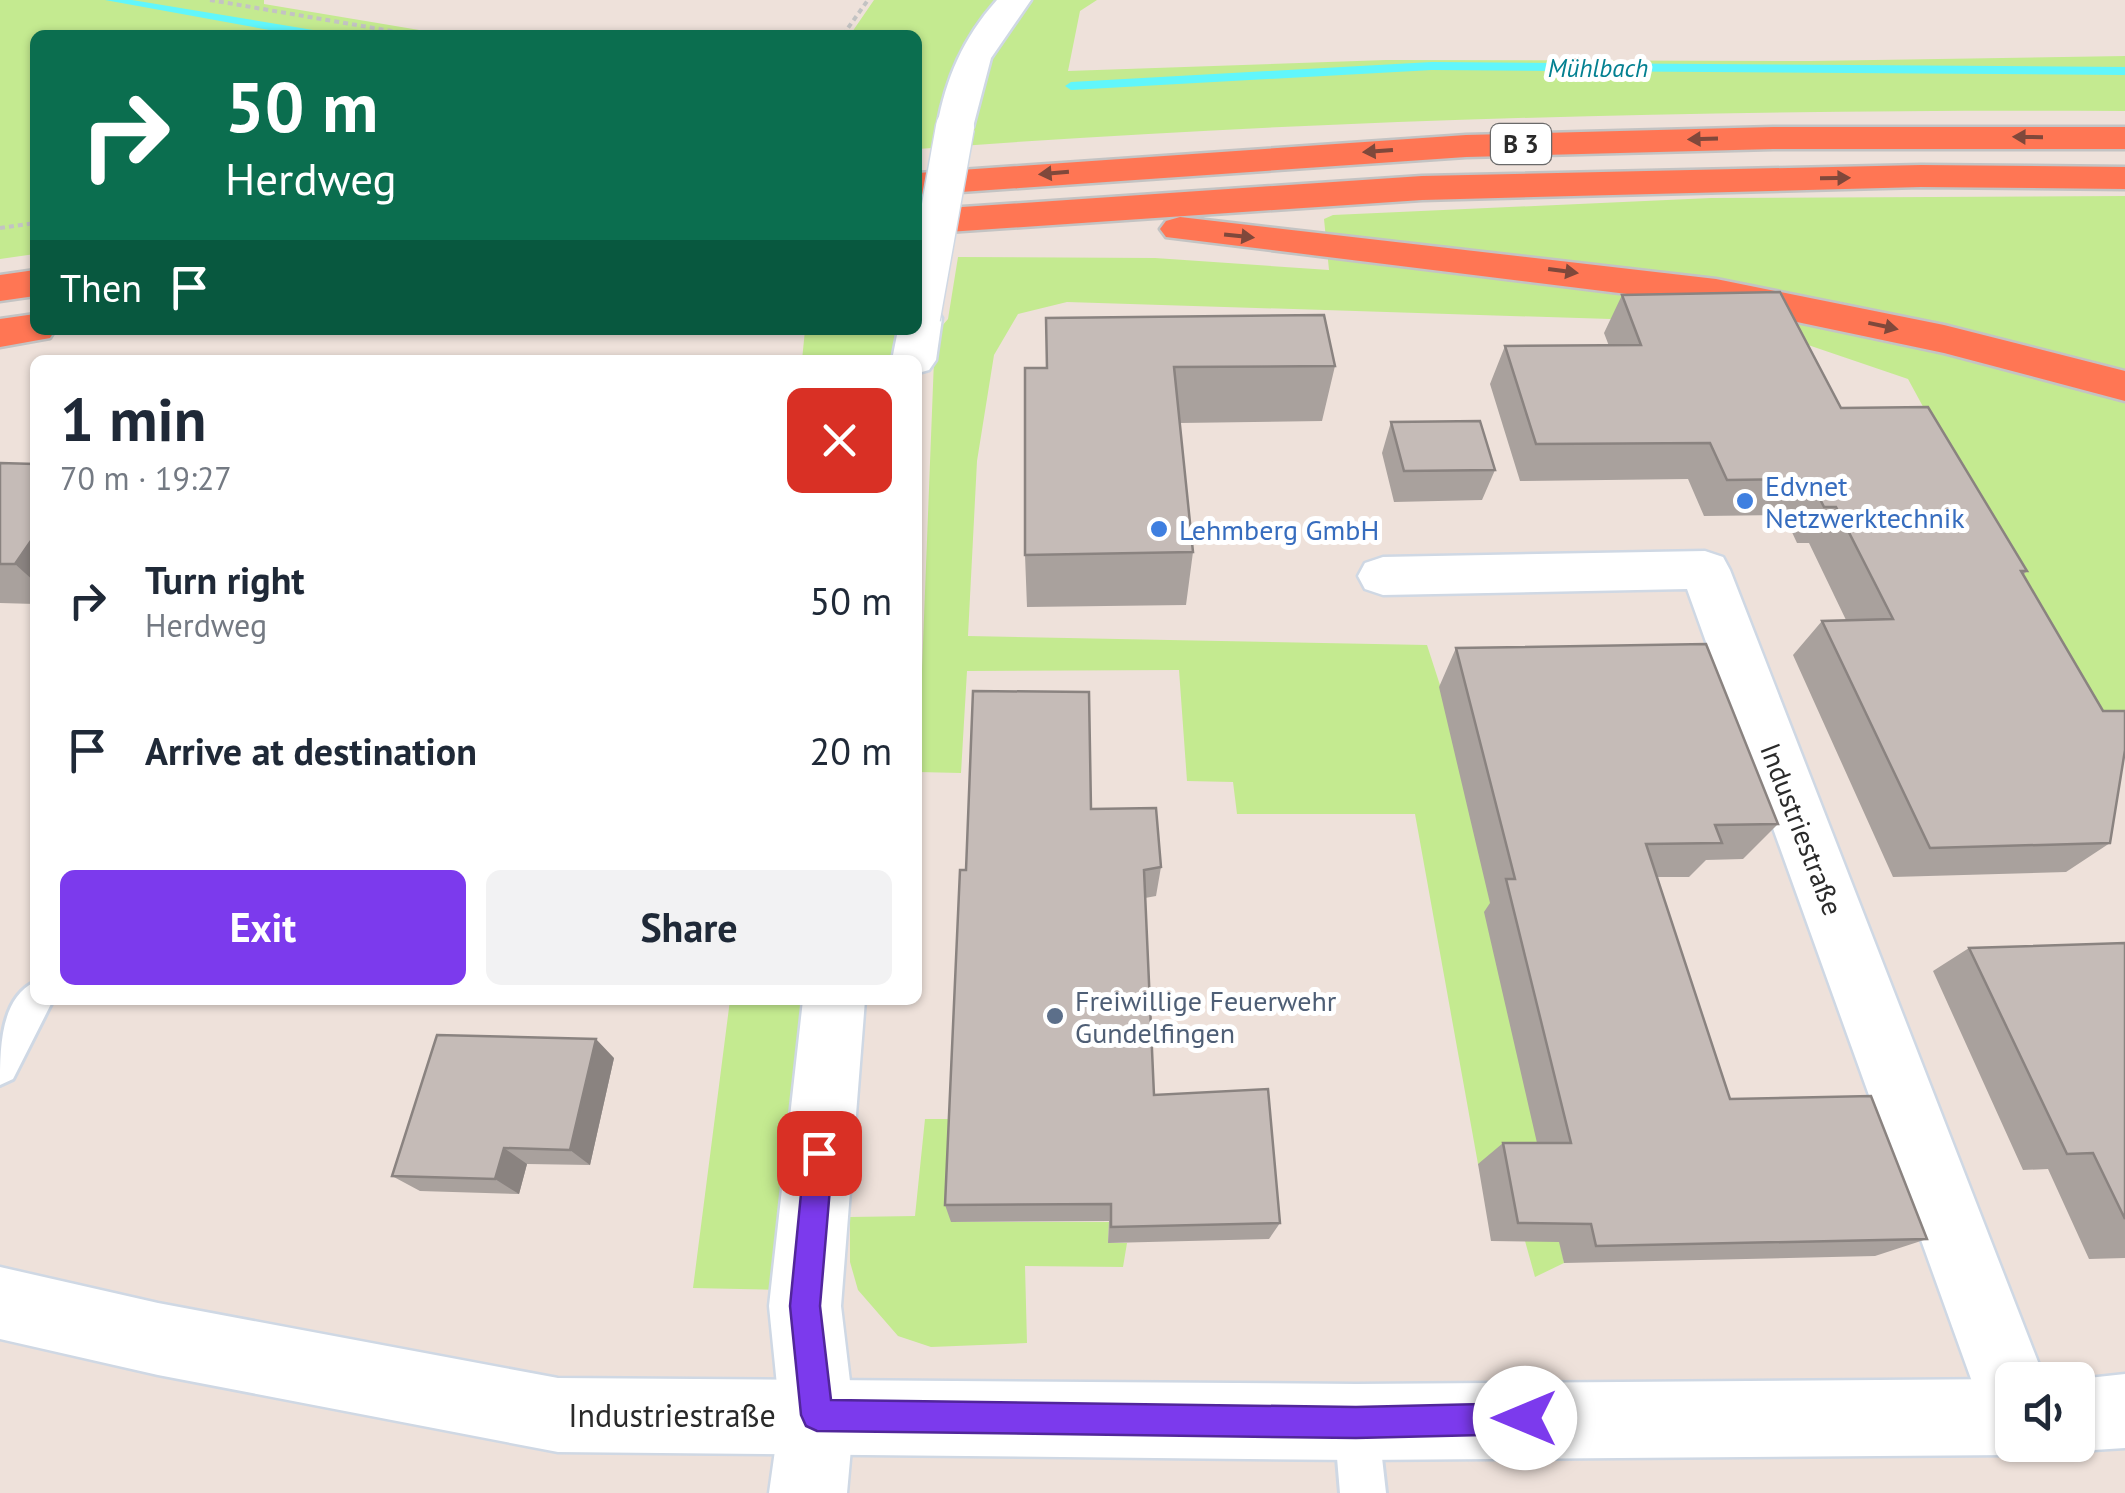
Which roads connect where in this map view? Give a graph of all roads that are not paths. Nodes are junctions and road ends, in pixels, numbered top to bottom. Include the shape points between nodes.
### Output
1 (1015, 0) edge
2 (2125, 138) edge
3 (2125, 178) edge
4 (922, 184) edge
5 (1038, 213) junction
6 (922, 222) edge
7 (30, 284) edge
8 (0, 288) edge
9 (922, 312) edge
10 (30, 329) edge
11 (0, 333) edge
12 (2125, 386) edge
13 (1383, 576) dead end
14 (32, 1005) edge
15 (834, 1005) edge
16 (0, 1066) edge
17 (0, 1302) edge
18 (2002, 1362) edge
19 (2125, 1412) edge
20 (2095, 1413) edge
21 (817, 1415) junction
22 (1995, 1417) edge
23 (1356, 1422) junction
24 (808, 1493) edge
25 (1363, 1493) edge

1 - 9 street, bridge via 986,31 962,82
2 -> 4 highway, B 3 via 1466,146
5 -> 3 highway, B 3 via 1422,188
5 - 6 highway, B 3
5 -> 12 highway via 1716,292 1944,339
7 - 8 highway
10 - 11 highway
13 - 18 street, Industriestraße via 1705,570
14 - 16 lane
15 - 21 street via 805,1306
17 - 21 street, Industriestraße via 558,1415
19 - 20 street
21 - 23 street, Industriestraße
21 - 24 street
22 - 23 street, Industriestraße
23 - 25 lane

